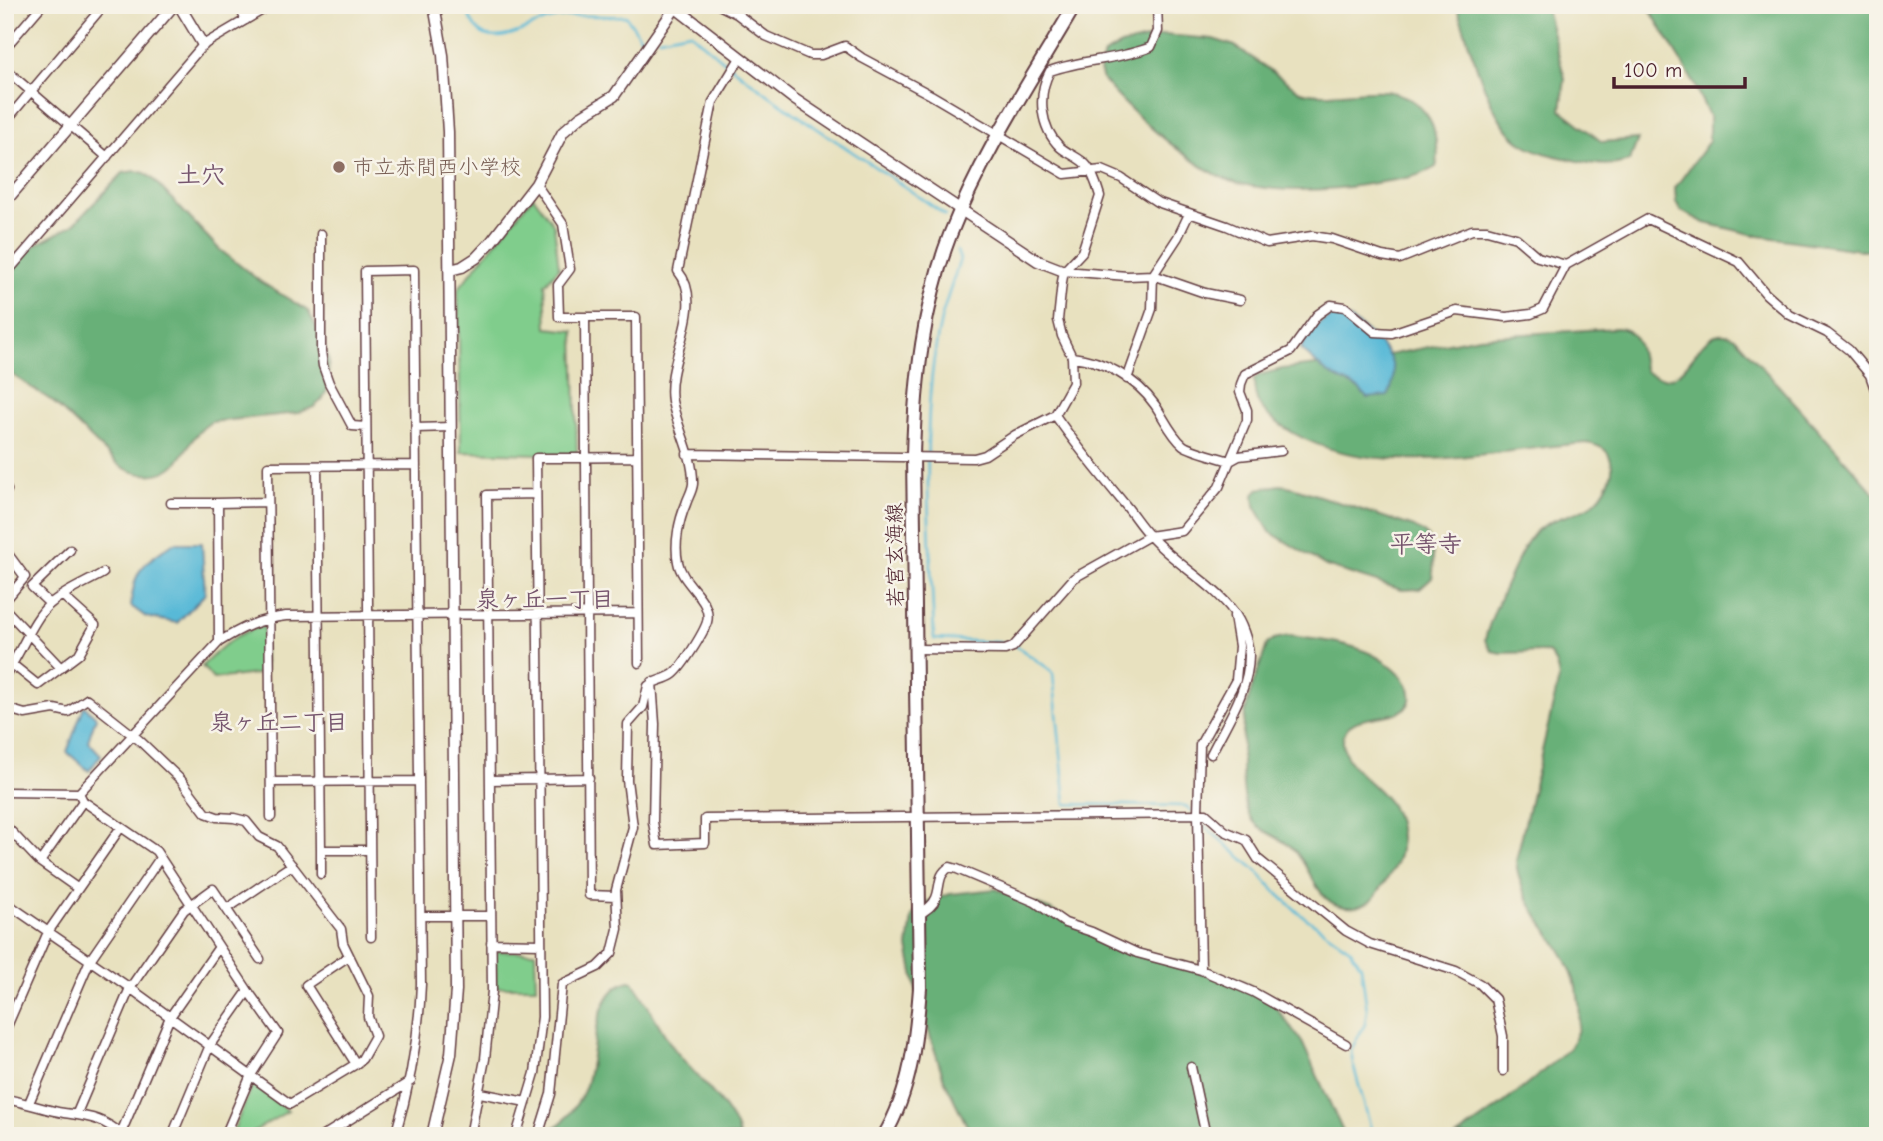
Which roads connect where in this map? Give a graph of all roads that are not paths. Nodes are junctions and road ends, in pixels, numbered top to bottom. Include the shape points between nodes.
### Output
1 (42, 5) edge
2 (104, 5) edge
3 (177, 5) edge
4 (238, 5) edge
5 (271, 5) edge
6 (434, 5) edge
7 (719, 5) edge
8 (1075, 5) edge
9 (1157, 5) edge
10 (675, 6) edge
11 (246, 20) junction
12 (203, 45) junction
13 (5, 48) edge
14 (740, 58) junction
15 (5, 69) edge
16 (32, 91) junction
17 (5, 122) edge
18 (71, 126) junction
19 (998, 136) junction
20 (107, 157) junction
21 (1090, 170) junction
22 (536, 184) junction
23 (5, 202) edge
24 (961, 211) junction
25 (1189, 214) junction
26 (321, 234) dead end
27 (1566, 265) junction
28 (450, 270) junction
29 (1064, 271) junction
30 (5, 275) edge
31 (1153, 275) junction
32 (1240, 300) dead end
33 (585, 317) junction
34 (1072, 357) junction
35 (1128, 379) junction
36 (1878, 398) edge
37 (1055, 415) junction
38 (366, 427) junction
39 (451, 427) junction
40 (416, 428) junction
41 (1281, 451) dead end
42 (687, 454) junction
43 (913, 455) junction
44 (636, 457) junction
45 (586, 458) junction
46 (1230, 461) junction
47 (366, 465) junction
48 (416, 465) junction
49 (317, 466) junction
50 (5, 486) edge
51 (5, 494) edge
52 (536, 494) junction
53 (267, 502) junction
54 (171, 503) dead end
55 (218, 503) junction
56 (1149, 536) junction
57 (5, 550) edge
58 (70, 550) dead end
59 (103, 573) dead end
60 (63, 596) junction
61 (5, 601) edge
62 (50, 604) junction
63 (5, 608) edge
64 (1232, 610) junction
65 (638, 613) junction
66 (538, 614) junction
67 (587, 614) junction
68 (417, 615) junction
69 (453, 615) junction
70 (488, 615) junction
71 (368, 616) junction
72 (318, 617) junction
73 (269, 618) junction
74 (30, 636) junction
75 (219, 642) junction
76 (915, 649) junction
77 (5, 657) edge
78 (639, 663) dead end
79 (12, 664) junction
80 (61, 668) junction
81 (5, 675) edge
82 (652, 682) junction
83 (5, 708) edge
84 (132, 735) junction
85 (1211, 754) dead end
86 (589, 778) junction
87 (539, 779) junction
88 (370, 780) junction
89 (490, 780) junction
90 (320, 781) junction
91 (418, 781) junction
92 (271, 782) junction
93 (5, 792) edge
94 (81, 797) junction
95 (1198, 813) junction
96 (271, 817) dead end
97 (918, 817) junction
98 (5, 825) edge
99 (121, 827) junction
100 (370, 849) junction
101 (321, 850) junction
102 (160, 858) junction
103 (40, 862) junction
104 (292, 866) junction
105 (321, 874) dead end
106 (77, 888) junction
107 (616, 896) junction
108 (5, 902) edge
109 (190, 904) junction
110 (228, 908) junction
111 (919, 915) junction
112 (421, 916) junction
113 (456, 916) junction
114 (491, 916) junction
115 (48, 932) junction
116 (371, 937) dead end
117 (491, 943) junction
118 (541, 944) junction
119 (219, 947) junction
120 (349, 956) junction
121 (260, 959) dead end
122 (90, 960) junction
123 (1201, 970) junction
124 (130, 988) junction
125 (248, 991) junction
126 (170, 1017) junction
127 (5, 1031) edge
128 (1346, 1044) dead end
129 (210, 1045) junction
130 (356, 1064) junction
131 (1191, 1067) dead end
132 (1503, 1071) dead end
133 (251, 1074) junction
134 (411, 1081) junction
135 (480, 1093) junction
136 (5, 1100) edge
137 (526, 1102) junction
138 (29, 1103) junction
139 (78, 1113) junction
140 (334, 1132) edge
141 (123, 1134) edge
142 (172, 1136) edge
143 (225, 1136) edge
144 (323, 1136) edge
145 (396, 1136) edge
146 (432, 1136) edge
147 (470, 1136) edge
148 (516, 1136) edge
149 (538, 1136) edge
150 (884, 1136) edge
151 (1206, 1136) edge

1 - 13 street
2 - 16 street
3 - 12 street
3 - 18 street
4 - 11 street
5 - 11 street
6 - 28 street via 447,102
7 - 19 street via 766,36 810,55 845,46
8 - 19 main road, 若宮玄海線
9 - 21 street via 1158,31 1151,47 1073,62 1050,71 1044,82 1041,97 1046,128 1060,147
10 - 14 street
10 - 22 street via 614,96 563,132
11 - 12 street
12 - 20 street
14 - 24 street
14 - 42 street via 713,102 678,271 688,288 688,308 671,398
15 - 16 street
16 - 17 street
16 - 18 street
18 - 20 street
18 - 23 street
19 - 21 street via 1065,174
19 - 24 main road, 若宮玄海線
20 - 30 street
21 - 25 street via 1121,178 1157,202
21 - 29 street via 1100,196 1082,252
22 - 28 street via 476,258
22 - 33 street via 563,225 570,269 558,285 559,317
24 - 29 street via 1038,261
24 - 43 main road, 若宮玄海線 via 927,314
25 - 27 street via 1267,243 1312,236 1400,259 1472,230 1487,230 1516,238 1538,257
25 - 31 street
26 - 38 street via 323,366 352,426
27 - 36 street via 1648,219 1739,262 1790,315 1849,349 1870,375
27 - 46 street via 1543,309 1531,314 1506,317 1457,312 1392,333 1375,332 1345,307 1331,305 1317,315 1291,351 1245,374 1240,392 1247,420
28 - 39 street
29 - 31 street
29 - 34 street via 1058,320
31 - 32 street
31 - 35 street via 1152,309
33 - 44 street via 636,317
33 - 45 street
34 - 35 street via 1097,363
34 - 37 street via 1073,383
35 - 46 street via 1153,402 1184,447
37 - 43 street via 974,458
37 - 56 street
38 - 40 street via 365,271 414,270
38 - 47 street
39 - 40 street
39 - 69 street
40 - 48 street
41 - 46 street
42 - 43 street
42 - 82 street via 693,485 676,553 683,579 706,606 707,623 679,669
43 - 76 main road, 若宮玄海線
44 - 45 street
44 - 65 street
45 - 52 street via 536,458
45 - 67 street
46 - 56 street via 1219,487 1182,531
47 - 48 street
47 - 49 street
47 - 71 street
48 - 68 street
49 - 53 street via 268,466
49 - 72 street
50 - 51 street
52 - 66 street
52 - 70 street via 487,495
53 - 55 street
53 - 73 street
54 - 55 street
55 - 75 street
56 - 64 street
56 - 76 street via 1074,578 1013,648
57 - 61 street via 24,577
58 - 62 street via 32,587
59 - 60 street
60 - 62 street
60 - 80 street via 95,625 79,654
62 - 74 street
63 - 74 street
64 - 85 street via 1247,640 1248,672
64 - 95 street via 1239,646 1236,680 1200,745
65 - 67 street
65 - 78 street
66 - 67 street
66 - 70 street
66 - 87 street
67 - 86 street
68 - 69 street
68 - 71 street
68 - 91 street
69 - 70 street
69 - 113 street
70 - 89 street
71 - 72 street
71 - 88 street
72 - 73 street
72 - 90 street
73 - 75 street via 242,627
73 - 92 street
74 - 79 street
74 - 80 street
75 - 84 street
76 - 97 main road, 若宮玄海線
77 - 79 street
79 - 80 street via 38,685
79 - 81 street
82 - 97 street via 657,845 705,843 705,819
82 - 107 street via 643,707 628,724 627,780 633,827
83 - 84 street via 24,714 54,709 68,712 87,699
84 - 94 street
84 - 104 street via 181,780 206,813 247,821 259,837 277,846
86 - 87 street
86 - 107 street via 589,895
87 - 89 street
87 - 118 street
88 - 90 street
88 - 91 street
88 - 100 street
89 - 114 street
90 - 92 street
90 - 101 street
91 - 112 street
92 - 96 street
93 - 94 street
94 - 99 street
94 - 103 street
95 - 97 street
95 - 123 street
95 - 132 street via 1246,840 1258,859 1346,931 1480,984 1495,999 1503,1036
97 - 111 main road, 若宮玄海線
98 - 103 street
99 - 102 street
99 - 106 street
100 - 101 street
100 - 116 street
101 - 105 street
102 - 109 street
102 - 122 street
103 - 106 street
104 - 110 street
104 - 120 street via 341,929
106 - 115 street
107 - 149 street via 618,929 612,953 598,967 562,984 551,1094
108 - 115 street
109 - 110 street via 213,889
109 - 119 street
109 - 124 street
110 - 121 street
111 - 123 street via 936,898 942,874 950,867 1035,902 1065,923 1137,953
111 - 150 main road, 若宮玄海線 via 915,1045 898,1108
112 - 113 street
112 - 134 street via 419,1022
113 - 114 street
113 - 146 street via 453,1037
114 - 117 street
115 - 122 street
115 - 127 street
117 - 118 street
117 - 135 street via 492,991
118 - 137 street via 540,1046
119 - 125 street
119 - 126 street
120 - 130 street via 369,996 375,1036
120 - 130 street via 306,985
122 - 124 street
122 - 138 street
123 - 128 street via 1253,992
124 - 126 street
124 - 139 street
125 - 129 street
125 - 133 street via 278,1033
126 - 129 street
126 - 141 street
129 - 133 street
129 - 142 street
130 - 133 street via 290,1104
131 - 151 street
133 - 143 street
134 - 140 street
134 - 145 street
135 - 137 street
135 - 147 street
136 - 138 street
137 - 148 street
138 - 139 street
139 - 141 street
140 - 144 street

